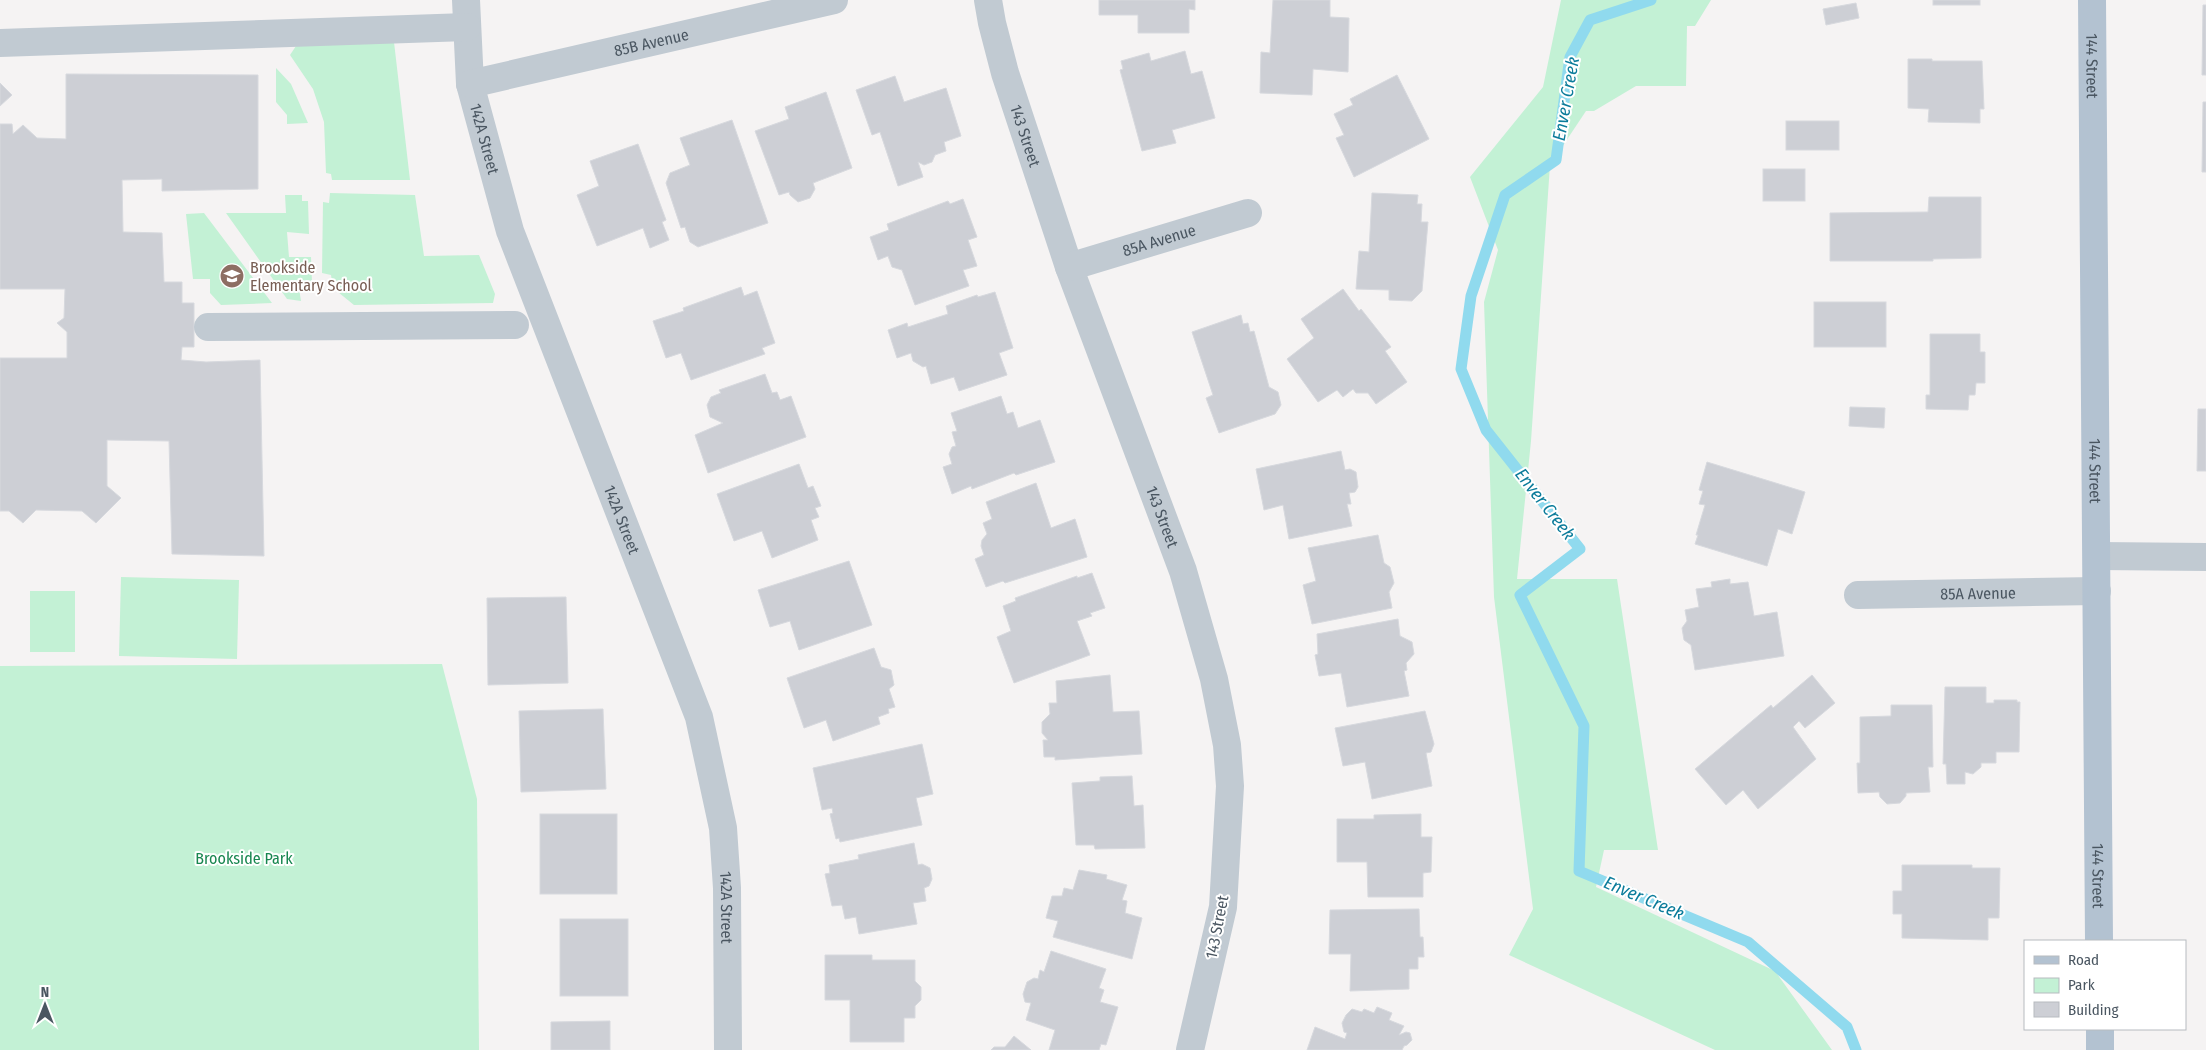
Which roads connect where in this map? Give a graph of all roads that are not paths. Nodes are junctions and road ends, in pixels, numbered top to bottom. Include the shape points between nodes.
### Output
1 (466, 0) edge
2 (834, 0) edge
3 (988, 0) edge
4 (2092, 0) edge
5 (467, 27) junction
6 (0, 43) edge
7 (470, 84) junction
8 (1248, 213) dead end
9 (1069, 267) junction
10 (515, 325) dead end
11 (208, 327) dead end
12 (2098, 556) junction
13 (2206, 556) edge
14 (2097, 591) junction
15 (1858, 596) dead end
16 (2099, 940) edge
17 (2100, 1030) edge
18 (728, 1050) edge
19 (1190, 1050) edge
20 (2100, 1050) edge

1 - 5 street, 142A Street
2 - 7 street, 85B Avenue
3 - 9 street, 143 Street via 1005,73
4 - 12 main road, 144 Street
5 - 6 street
5 - 7 street, 142A Street
7 - 18 street, 142A Street via 510,231 699,717 723,828 727,888
8 - 9 street, 85A Avenue
9 - 19 street, 143 Street via 1183,571 1214,679 1226,745 1230,786 1223,907
10 - 11 street
12 - 13 street
12 - 14 main road, 144 Street
14 - 15 street, 85A Avenue
14 - 16 main road, 144 Street
17 - 20 main road

